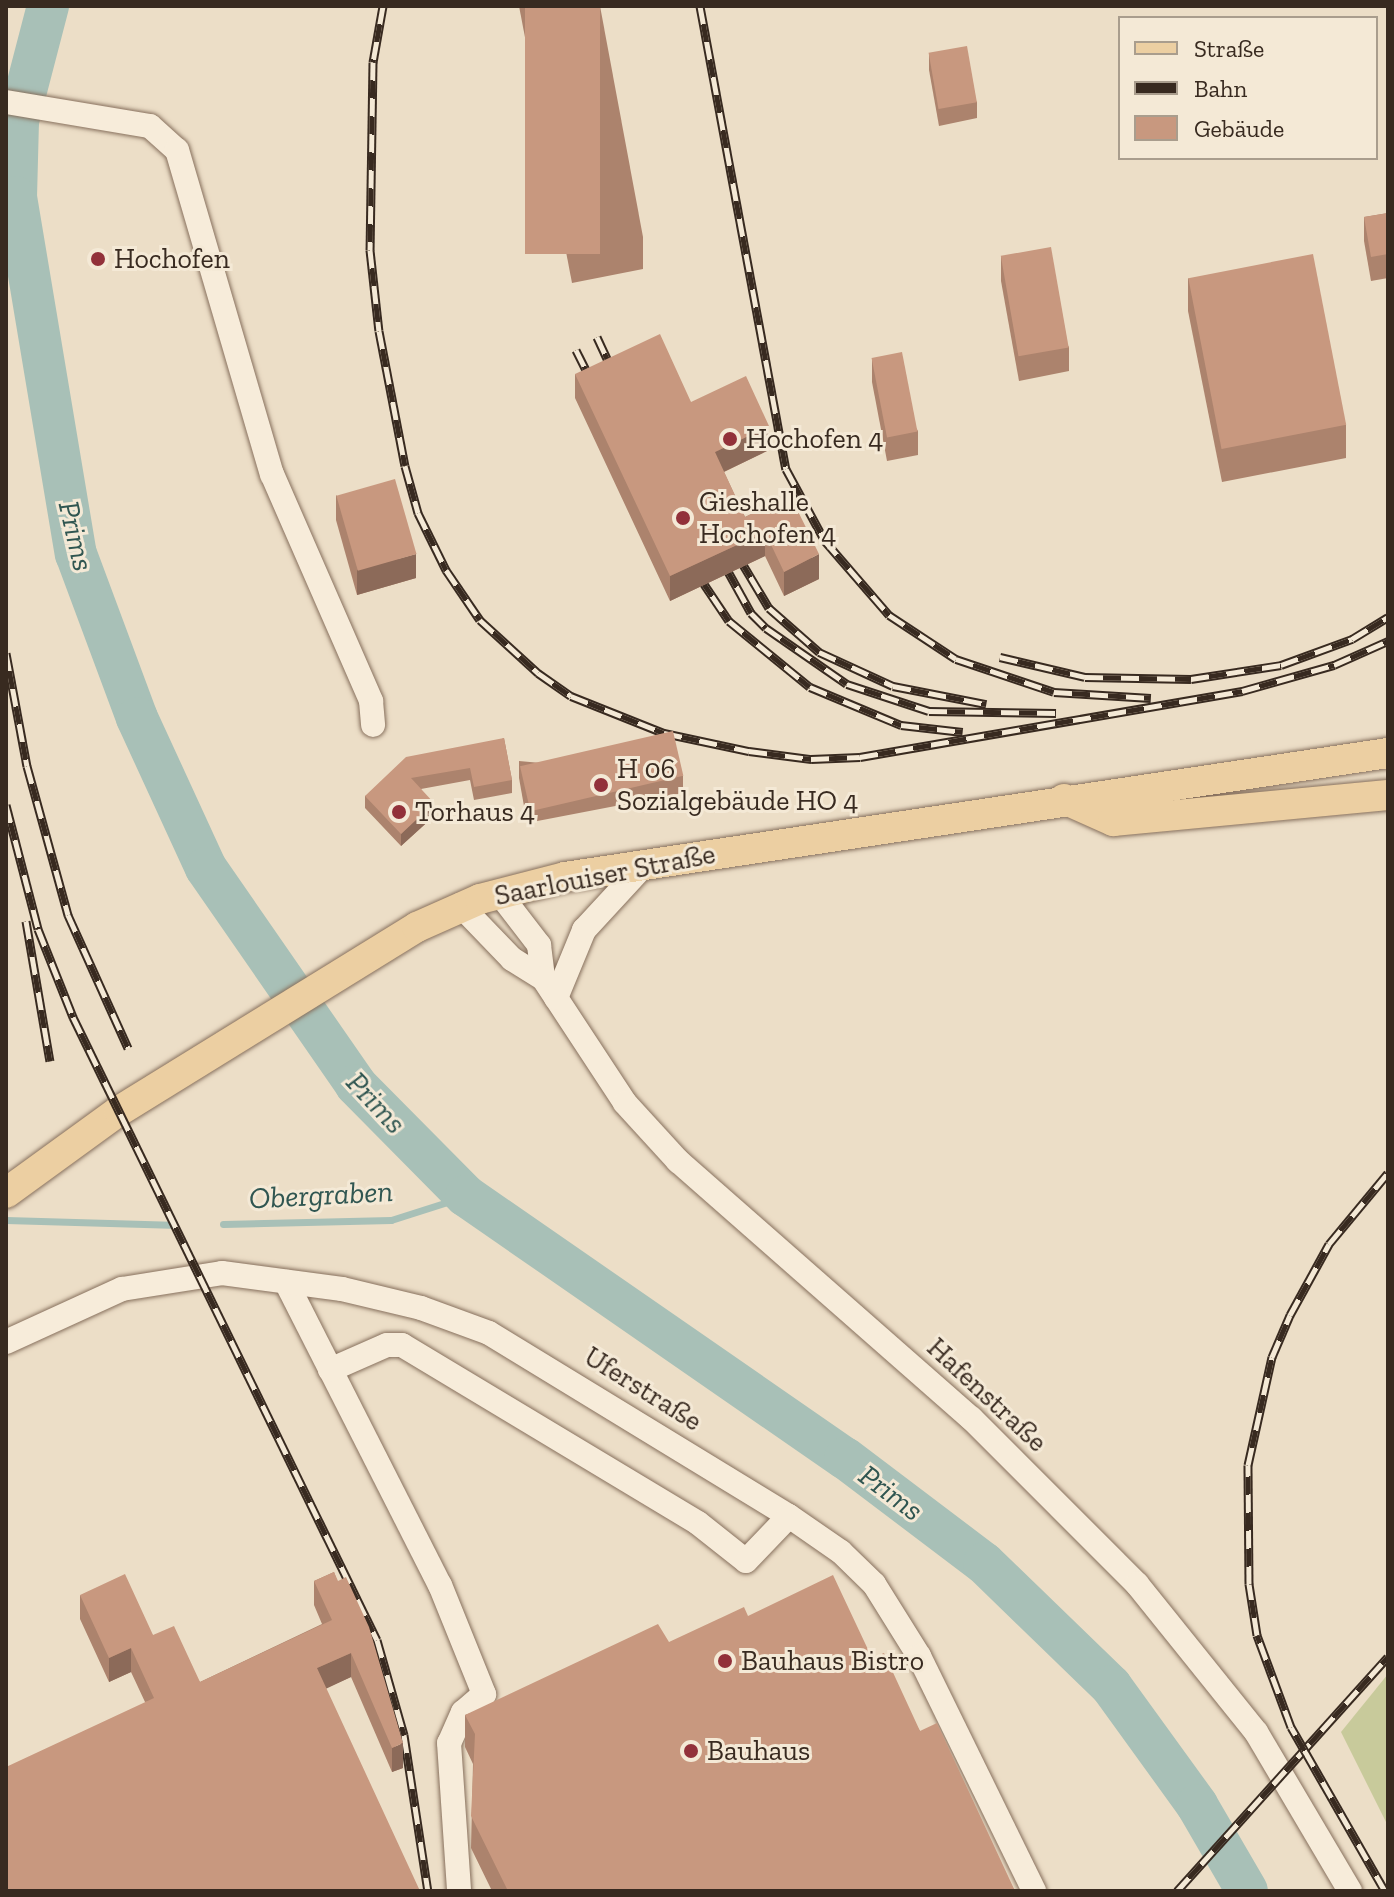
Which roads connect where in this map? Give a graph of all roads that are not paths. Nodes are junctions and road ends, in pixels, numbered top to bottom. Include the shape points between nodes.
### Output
1 (6, 102) edge
2 (373, 725) dead end
3 (1388, 753) edge
4 (1388, 795) edge
5 (1061, 799) junction
6 (645, 864) junction
7 (499, 893) junction
8 (460, 905) junction
9 (550, 988) junction
10 (71, 1143) junction
11 (6, 1179) edge
12 (6, 1193) edge
13 (286, 1282) junction
14 (11, 1337) edge
15 (330, 1370) junction
16 (789, 1516) junction
17 (459, 1891) edge
18 (1034, 1891) edge
19 (1350, 1891) edge

1 - 2 street via 150,126 177,150 272,474 371,701
3 - 5 main road, Saarlouiser Straße
4 - 5 main road via 1113,821
5 - 6 main road, Saarlouiser Straße
6 - 7 main road, Saarlouiser Straße
6 - 9 street via 584,930
7 - 8 main road, Saarlouiser Straße
7 - 9 street, Hafenstraße via 539,945
8 - 9 street, Hafenstraße via 512,959
8 - 10 main road, Saarlouiser Straße
9 - 19 street, Hafenstraße via 625,1103 678,1161 971,1418 1137,1584 1256,1732
10 - 11 main road, Saarlouiser Straße
10 - 12 main road, Saarlouiser Straße
13 - 14 street, Uferstraße via 222,1273 154,1281 87,1302
13 - 15 street
13 - 16 street, Uferstraße via 421,1308 489,1333
15 - 16 street via 387,1345 402,1345 673,1508 746,1561
15 - 17 street via 440,1585 484,1694 463,1712 449,1743
16 - 18 street, Uferstraße via 841,1552 899,1617

